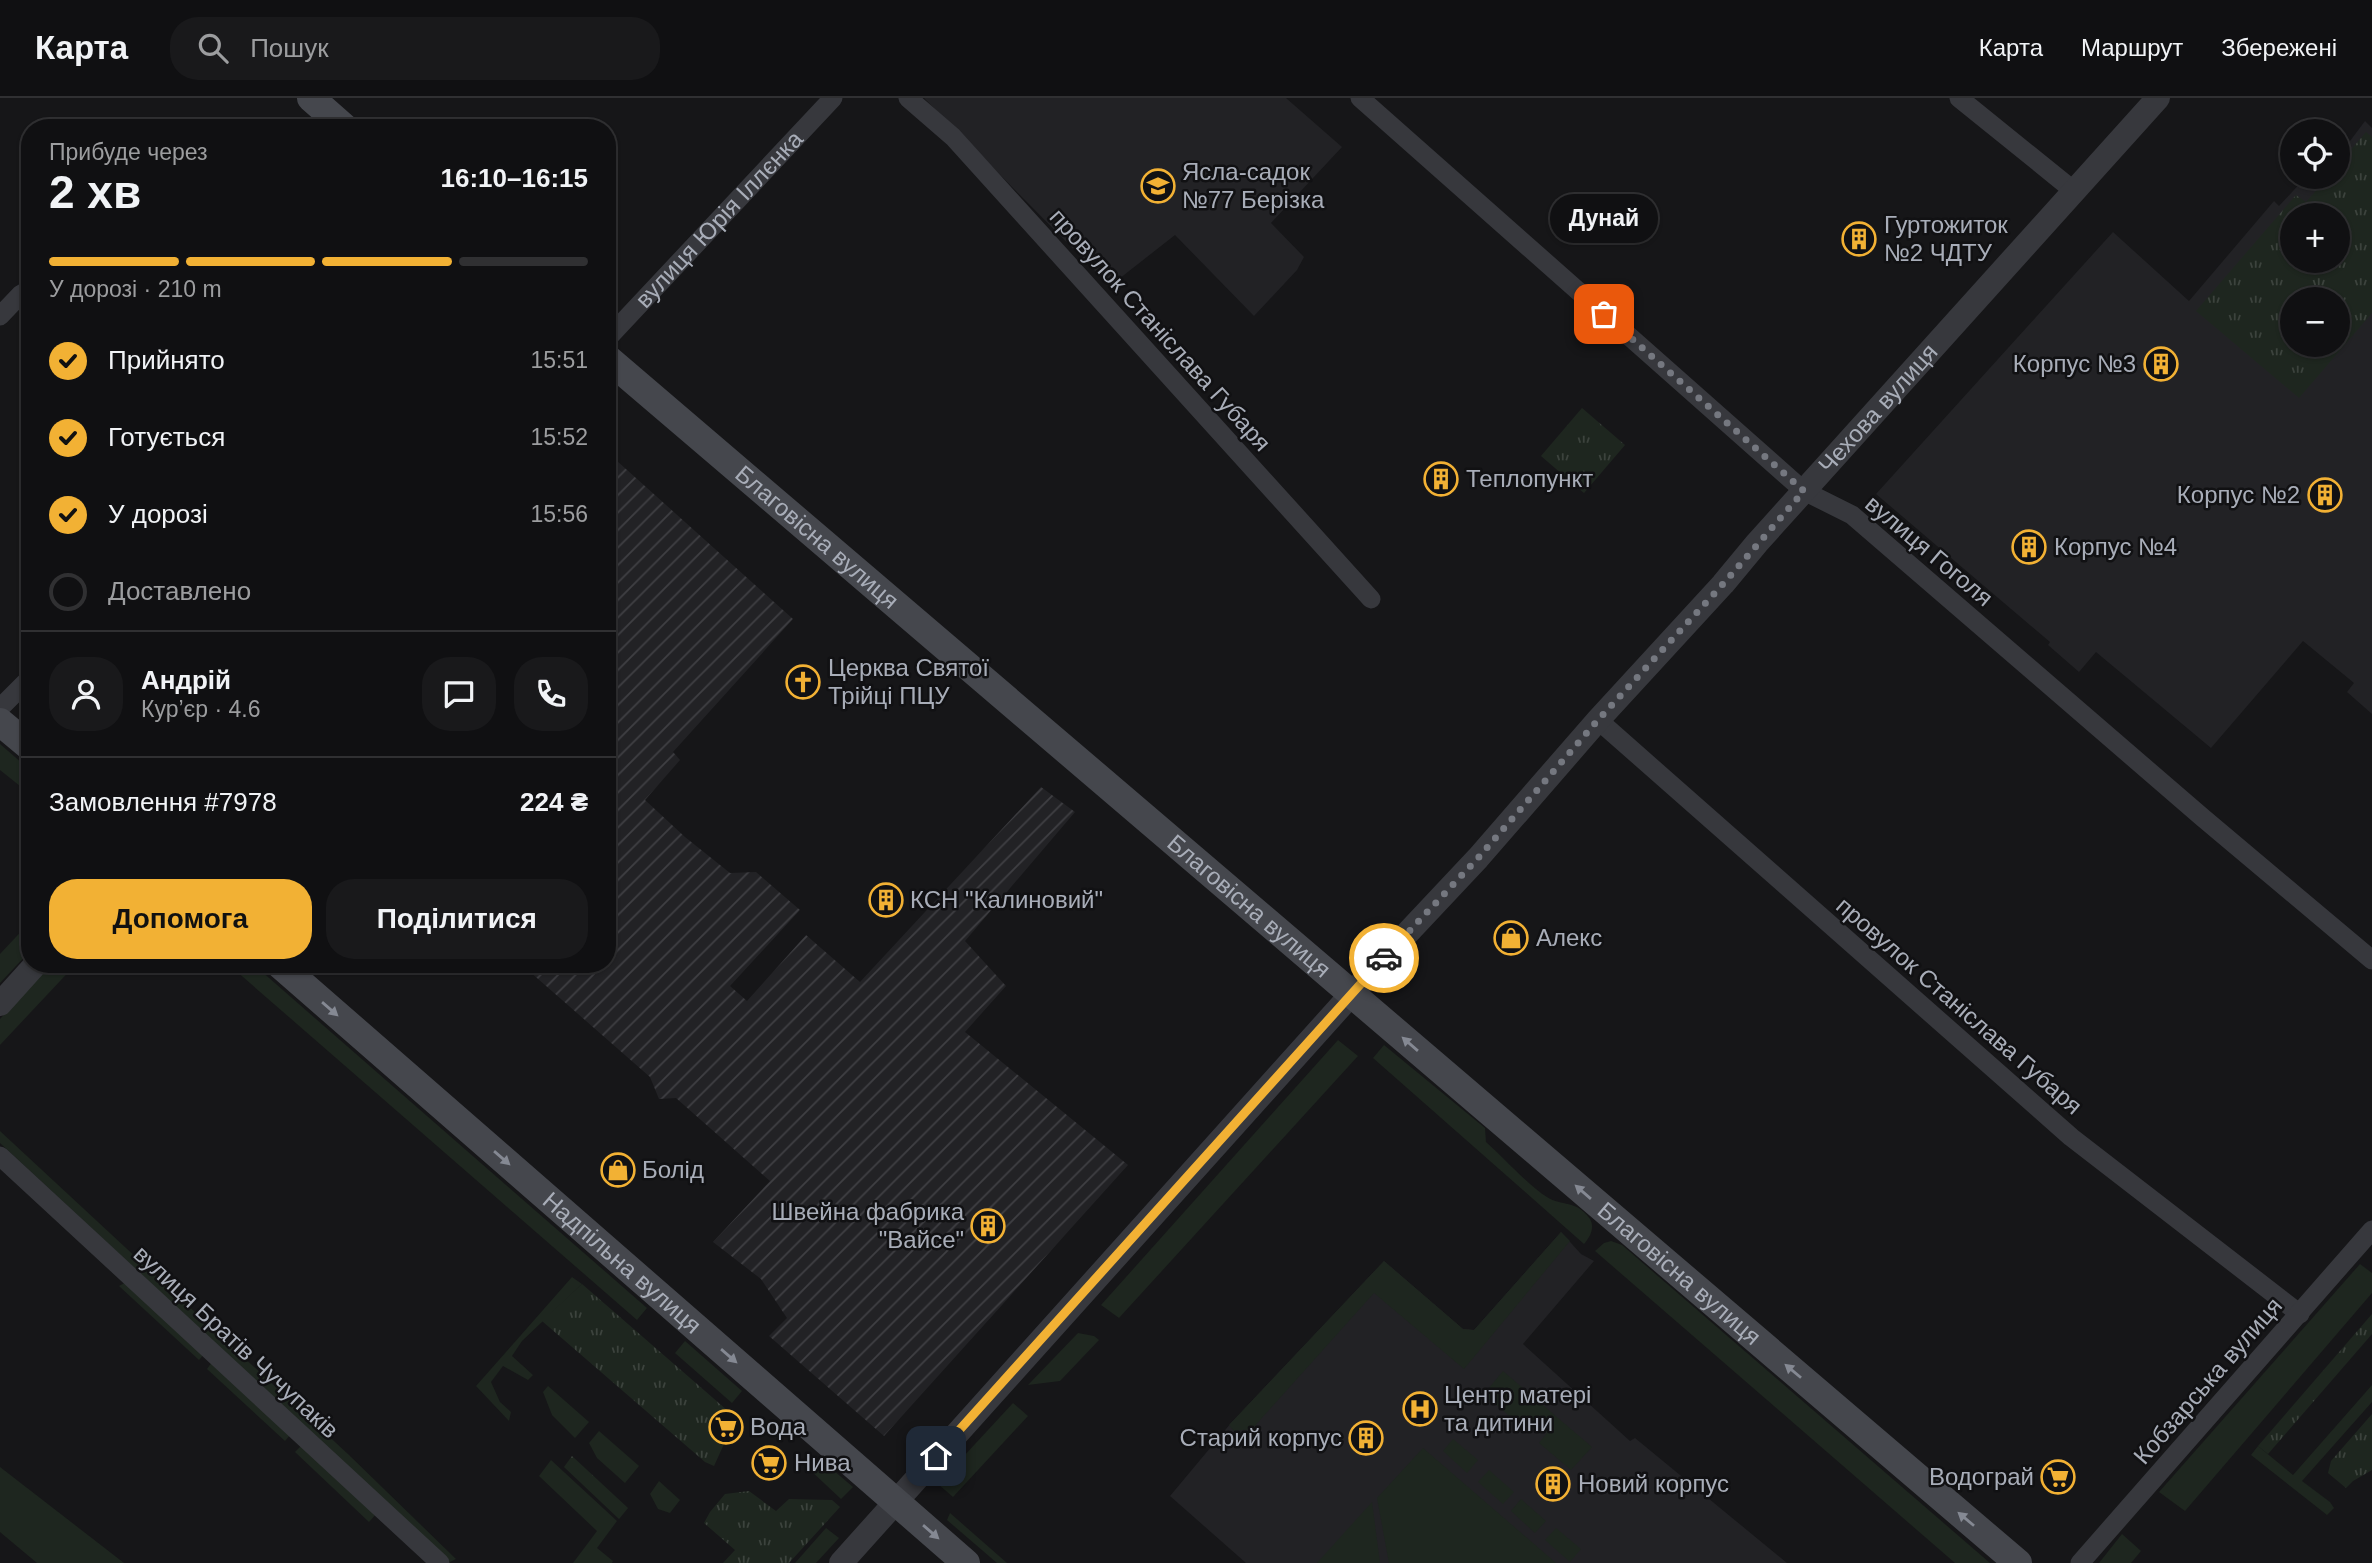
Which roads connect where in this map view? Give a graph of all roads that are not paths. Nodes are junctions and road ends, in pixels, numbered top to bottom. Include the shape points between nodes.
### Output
1 (311, 98) edge
2 (833, 98) edge
3 (908, 98) edge
4 (1360, 98) edge
5 (1959, 98) edge
6 (2158, 98) edge
7 (335, 119) edge
8 (2074, 191) junction
9 (21, 294) edge
10 (0, 316) edge
11 (616, 329) edge
12 (616, 366) edge
13 (1804, 491) junction
14 (1371, 599) dead end
15 (21, 687) edge
16 (0, 708) edge
17 (1598, 720) junction
18 (0, 722) edge
19 (21, 740) edge
20 (2372, 960) edge
21 (28, 973) edge
22 (289, 973) edge
23 (1353, 993) junction
24 (0, 1004) edge
25 (0, 1156) edge
26 (2372, 1230) edge
27 (2300, 1314) junction
28 (896, 1502) junction
29 (440, 1563) edge
30 (841, 1563) edge
31 (966, 1563) edge
32 (2018, 1563) edge
33 (2080, 1563) edge

1 - 7 main road
2 - 11 street, вулиця Юрія Іллєнка
3 - 14 street, провулок Станіслава Губаря via 953,137
4 - 13 street, вулиця Гоголя
5 - 8 street
6 - 8 street, Чехова вулиця
8 - 13 street, Чехова вулиця
9 - 10 street
12 - 23 main road, Благовісна вулиця
13 - 17 street, Чехова вулиця
13 - 20 street, вулиця Гоголя via 1852,514
15 - 16 street
17 - 23 street, Чехова вулиця
17 - 27 street, провулок Станіслава Губаря via 2071,1137
18 - 19 main road
21 - 24 street
22 -> 28 main road, Надпільна вулиця
23 - 28 street, Чехова вулиця
32 -> 23 main road, Благовісна вулиця
25 - 29 street, вулиця Братів Чучупаків
26 - 27 street, Кобзарська вулиця
27 - 33 street, Кобзарська вулиця
28 - 30 street, Чехова вулиця
28 -> 31 main road, Надпільна вулиця

